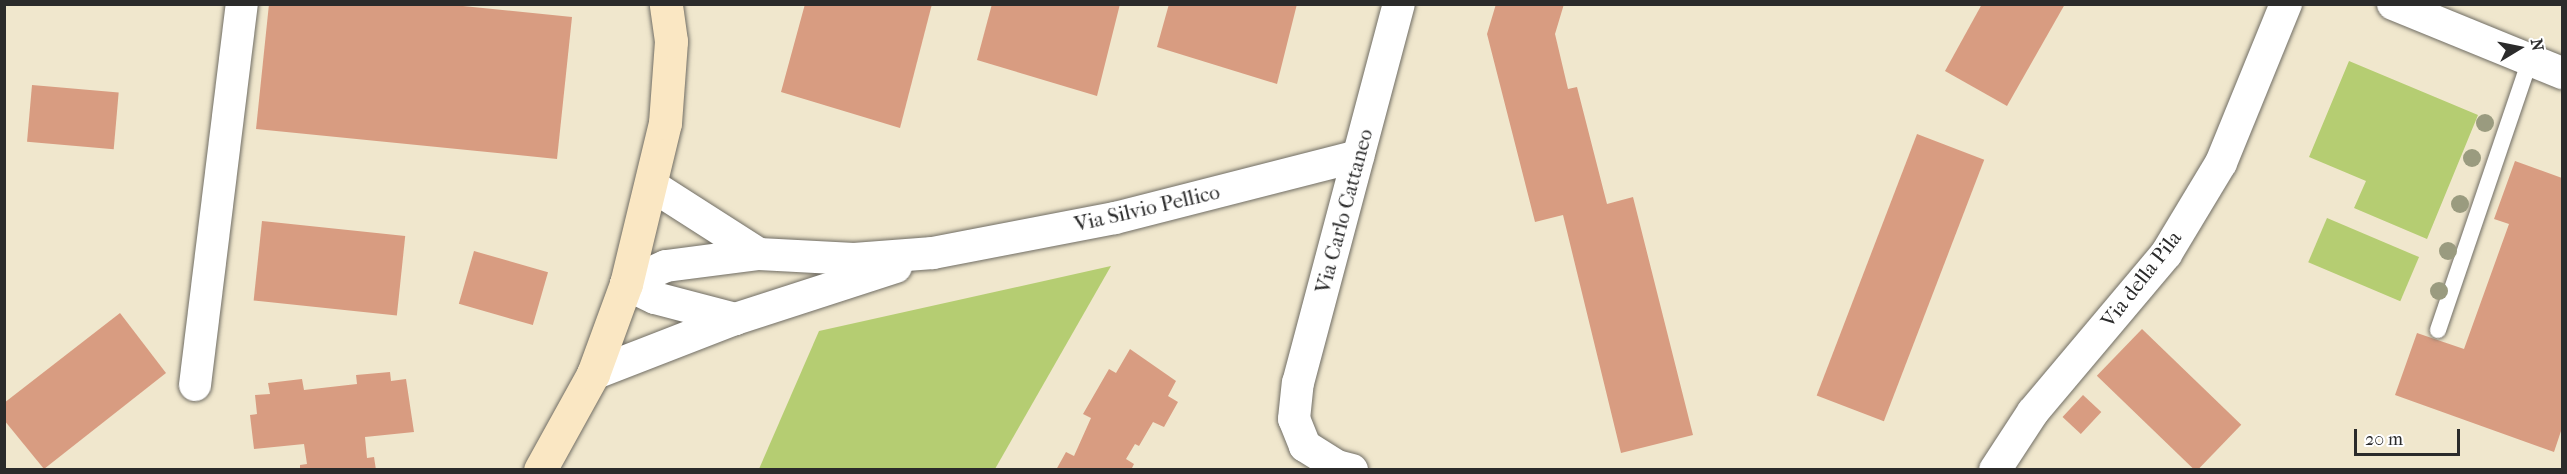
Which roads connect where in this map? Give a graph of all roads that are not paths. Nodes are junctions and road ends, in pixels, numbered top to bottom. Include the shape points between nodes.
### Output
1 (242, 4) edge
2 (666, 4) edge
3 (1399, 4) edge
4 (2286, 4) edge
5 (2393, 4) edge
6 (2529, 62) junction
7 (2562, 73) edge
8 (1359, 156) junction
9 (651, 185) junction
10 (933, 253) junction
11 (759, 254) junction
12 (626, 284) junction
13 (735, 318) junction
14 (2438, 330) dead end
15 (593, 374) junction
16 (195, 385) dead end
17 (540, 470) edge
18 (1352, 470) edge
19 (1995, 470) edge

1 - 16 street
2 - 9 main road via 671,41 665,123
3 - 8 street, Via Carlo Cattaneo
4 - 19 street, Via della Pila via 2221,163 2166,254 2033,412
5 - 6 street
6 - 7 street
6 - 14 lane
8 - 10 street, Via Silvio Pellico via 1115,218
8 - 18 street, Via Carlo Cattaneo via 1298,383 1294,419 1305,446 1337,466
9 - 11 street, Via Silvio Pellico
9 - 12 main road
10 - 11 street, Via Silvio Pellico via 854,259
10 - 13 street, Via Silvio Pellico
11 - 12 street, Via Silvio Pellico via 666,266
12 - 13 street via 655,298
12 - 15 main road
13 - 15 street, Via Silvio Pellico
15 - 17 main road

